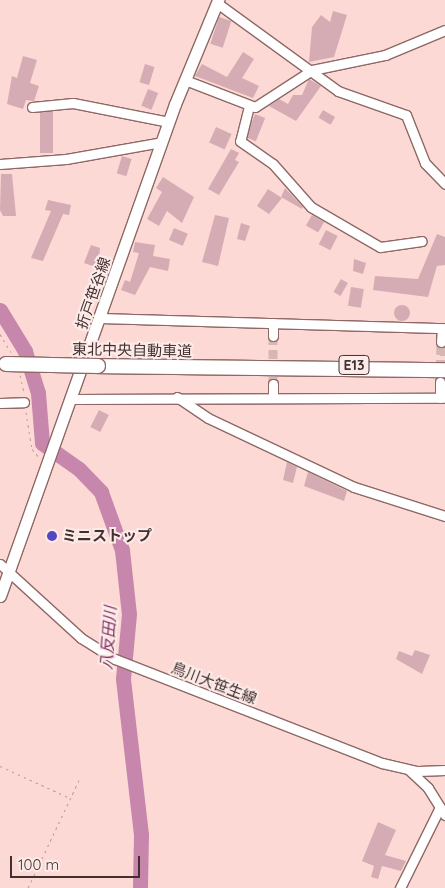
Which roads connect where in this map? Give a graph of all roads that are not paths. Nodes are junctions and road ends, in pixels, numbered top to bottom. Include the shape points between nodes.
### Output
1 (217, 2) edge
2 (445, 30) edge
3 (312, 70) junction
4 (185, 80) junction
5 (249, 106) junction
6 (32, 107) dead end
7 (169, 122) junction
8 (162, 142) junction
9 (0, 164) edge
10 (445, 184) edge
11 (422, 241) dead end
12 (100, 318) junction
13 (272, 323) junction
14 (443, 328) edge
15 (272, 336) tunnel mouth
16 (441, 342) dead end
17 (445, 363) edge
18 (3, 364) edge
19 (264, 367) junction
20 (443, 376) edge
21 (273, 384) tunnel mouth
22 (178, 397) junction
23 (273, 397) junction
24 (442, 398) edge
25 (73, 399) junction
26 (24, 402) dead end
27 (0, 403) edge
28 (445, 516) edge
29 (0, 564) edge
30 (10, 574) junction
31 (0, 596) edge
32 (408, 770) junction
33 (445, 770) edge
34 (443, 811) edge
35 (400, 888) edge

1 - 3 street
1 - 4 main road, 折戸笹谷線
2 - 3 street via 384,55
3 - 5 street
3 - 10 street via 338,91 406,115 425,163
4 - 5 street
4 - 7 main road, 折戸笹谷線
5 - 11 street via 240,141 273,164 312,207 380,247
6 - 7 street via 72,103
7 - 8 main road, 折戸笹谷線
8 - 9 street via 66,159
8 - 12 main road, 折戸笹谷線
12 - 13 street
12 - 25 main road, 折戸笹谷線
13 - 14 street
13 - 15 street
14 - 16 street
17 - 19 highway, 東北中央自動車道 / E13
18 - 19 highway, 東北中央自動車道 / E13, bridge
19 - 20 highway, 東北中央自動車道 / E13
20 - 24 street
21 - 23 street
22 - 23 street
22 - 25 street
22 - 28 street via 208,418 354,487
23 - 24 street
25 - 30 main road, 折戸笹谷線
26 - 27 street
29 - 30 street, 鳥川大笹生線
30 - 31 main road, 折戸笹谷線
30 - 32 street, 鳥川大笹生線 via 80,638 115,659 382,764
32 - 33 street, 鳥川大笹生線
32 - 34 street via 428,788
34 - 35 street

